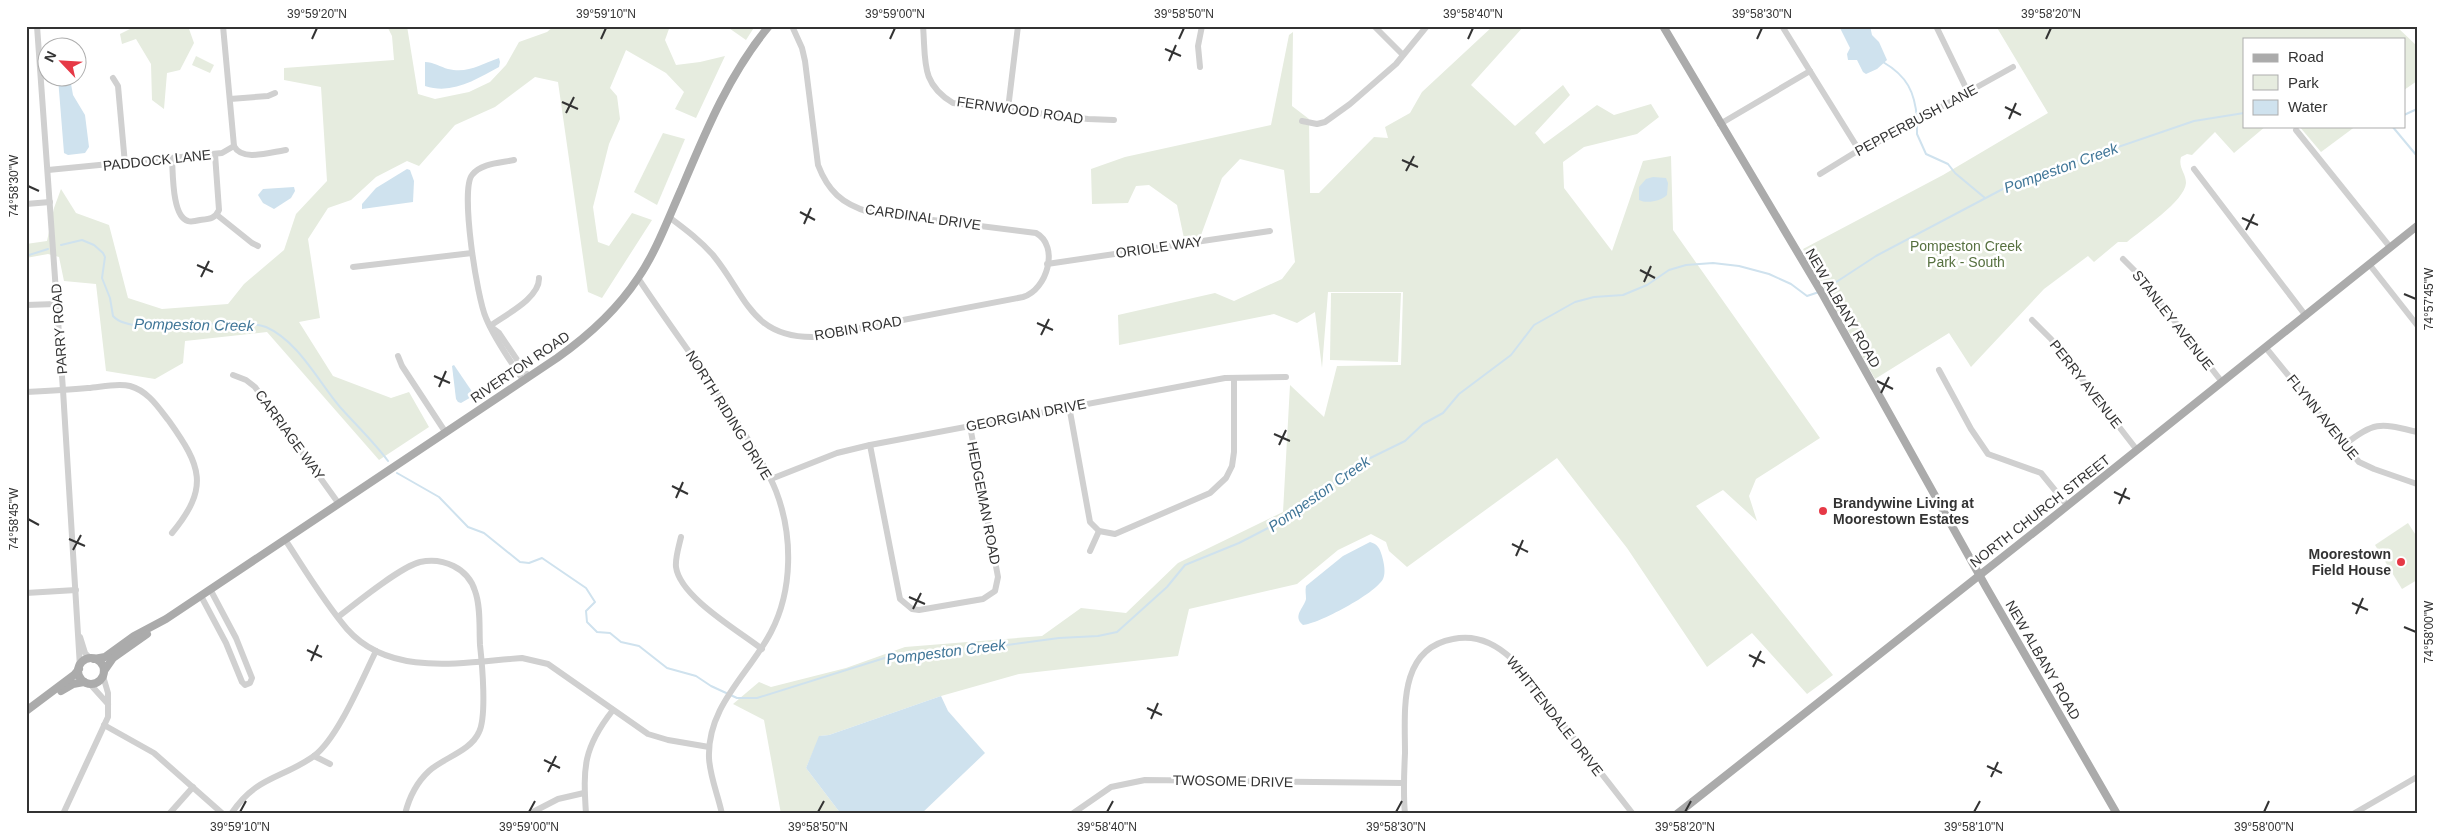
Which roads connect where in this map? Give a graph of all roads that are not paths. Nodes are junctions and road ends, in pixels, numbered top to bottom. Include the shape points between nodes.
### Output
1 (37, 26) edge
2 (223, 26) edge
3 (769, 26) edge
4 (792, 26) edge
5 (923, 26) edge
6 (1018, 26) edge
7 (1202, 26) edge
8 (1374, 26) edge
9 (1427, 26) edge
10 (1663, 26) edge
11 (1782, 26) edge
12 (1936, 26) edge
13 (1403, 55) junction
14 (1200, 67) dead end
15 (2013, 67) dead end
16 (1810, 71) junction
17 (113, 78) dead end
18 (1968, 92) junction
19 (275, 93) dead end
20 (230, 99) junction
21 (1008, 109) junction
22 (1114, 120) dead end
23 (1302, 121) dead end
24 (1720, 124) junction
25 (2296, 130) dead end
26 (234, 146) junction
27 (286, 150) dead end
28 (1859, 150) junction
29 (215, 154) junction
30 (172, 159) junction
31 (514, 160) dead end
32 (125, 164) junction
33 (2194, 169) dead end
34 (48, 170) junction
35 (1820, 174) dead end
36 (50, 202) junction
37 (26, 204) edge
38 (217, 215) junction
39 (669, 217) junction
40 (2417, 226) edge
41 (1270, 231) dead end
42 (258, 246) dead end
43 (2390, 247) junction
44 (472, 253) junction
45 (2123, 259) dead end
46 (1047, 264) junction
47 (2369, 264) junction
48 (353, 267) dead end
49 (539, 278) dead end
50 (638, 278) junction
51 (56, 304) junction
52 (26, 305) edge
53 (2306, 316) junction
54 (2032, 320) dead end
55 (2417, 325) edge
56 (490, 326) junction
57 (2266, 348) junction
58 (398, 356) dead end
59 (1938, 370) dead end
60 (233, 374) dead end
61 (1286, 376) dead end
62 (526, 378) junction
63 (1234, 378) junction
64 (2222, 382) junction
65 (64, 390) junction
66 (26, 392) edge
67 (1069, 406) junction
68 (970, 426) junction
69 (2417, 432) edge
70 (446, 433) junction
71 (870, 445) junction
72 (2344, 445) junction
73 (2137, 450) junction
74 (771, 479) junction
75 (2417, 484) edge
76 (339, 504) junction
77 (2067, 505) junction
78 (1098, 531) junction
79 (172, 533) dead end
80 (681, 537) dead end
81 (286, 540) junction
82 (1090, 551) dead end
83 (1979, 575) junction
84 (210, 589) junction
85 (76, 590) junction
86 (26, 593) edge
87 (201, 596) junction
88 (338, 617) junction
89 (166, 619) junction
90 (79, 631) junction
91 (762, 649) junction
92 (376, 652) junction
93 (93, 659) junction
94 (482, 661) junction
95 (79, 668) junction
96 (103, 673) junction
97 (87, 683) junction
98 (108, 705) junction
99 (30, 709) edge
100 (613, 710) junction
101 (104, 725) junction
102 (709, 747) junction
103 (314, 756) junction
104 (330, 764) dead end
105 (2417, 777) edge
106 (1404, 783) junction
107 (193, 787) junction
108 (584, 793) junction
109 (63, 814) edge
110 (169, 814) edge
111 (222, 814) edge
112 (231, 814) edge
113 (404, 814) edge
114 (529, 814) edge
115 (586, 814) edge
116 (722, 814) edge
117 (1072, 814) edge
118 (1405, 814) edge
119 (1633, 814) edge
120 (1677, 814) edge
121 (2117, 814) edge
122 (2353, 814) edge

1 - 34 street, PARRY ROAD
2 - 20 street
3 - 39 main road, RIVERTON ROAD via 732,80
4 - 46 street, CARDINAL DRIVE via 805,61 818,165 834,194 853,207 869,212 1036,233 1045,241
5 - 21 street, FERNWOOD ROAD via 926,70 930,83 940,95 954,103
6 - 21 street
7 - 14 street via 1198,46
8 - 13 street
9 - 13 street
10 - 24 main road, NEW ALBANY ROAD
11 - 16 street
12 - 18 street
13 - 23 street via 1382,78 1331,118 1317,124
15 - 18 street, PEPPERBUSH LANE
16 - 24 street
16 - 28 street
17 - 32 street via 118,86
18 - 28 street, PEPPERBUSH LANE
19 - 20 street
20 - 26 street
21 - 22 street, FERNWOOD ROAD
24 - 83 main road, NEW ALBANY ROAD via 1822,295
25 - 43 street
26 - 27 street via 246,155
26 - 29 street, PADDOCK LANE
28 - 35 street, PEPPERBUSH LANE
29 - 30 street, PADDOCK LANE
29 - 38 street
30 - 32 street, PADDOCK LANE
30 - 38 street via 180,216 189,222
31 - 44 street via 477,170 468,183
32 - 34 street, PADDOCK LANE
33 - 53 street
34 - 36 street, PARRY ROAD
36 - 37 street
36 - 51 street, PARRY ROAD
38 - 42 street
39 - 46 street, ROBIN ROAD via 696,237 713,255 760,321 776,332 795,337 814,337 1023,297 1037,290
39 - 50 main road, RIVERTON ROAD
40 - 43 main road, NORTH CHURCH STREET
41 - 46 street, ORIOLE WAY
43 - 47 main road, NORTH CHURCH STREET
44 - 48 street
44 - 56 street via 482,308
45 - 64 street, STANLEY AVENUE
47 - 53 main road, NORTH CHURCH STREET
47 - 55 street
49 - 56 street via 533,295
50 - 62 main road, RIVERTON ROAD via 579,342
50 - 74 street, NORTH RIDING DRIVE via 728,409
51 - 52 street
51 - 65 street, PARRY ROAD
53 - 57 main road, NORTH CHURCH STREET
54 - 73 street, PERRY AVENUE via 2051,338
56 - 62 street
57 - 64 main road, NORTH CHURCH STREET
57 - 72 street, FLYNN AVENUE
58 - 70 street
59 - 77 street via 1988,454 2041,473
60 - 76 street, CARRIAGE WAY via 255,387
61 - 63 street, GEORGIAN DRIVE
62 - 70 main road, RIVERTON ROAD
63 - 67 street, GEORGIAN DRIVE
63 - 78 street via 1234,452 1230,472 1222,484 1210,493 1120,533
64 - 73 main road, NORTH CHURCH STREET
65 - 66 street
65 - 79 street via 128,386 140,390 157,405 191,454 197,478 193,503
65 - 85 street, PARRY ROAD
67 - 68 street, GEORGIAN DRIVE
67 - 78 street via 1090,522
68 - 71 street, GEORGIAN DRIVE
68 - 71 street, HEDGEMAN ROAD via 998,577 995,591 990,596 974,600 919,610 900,600
69 - 72 street via 2376,425 2363,430
70 - 76 main road, RIVERTON ROAD
71 - 74 street, GEORGIAN DRIVE via 830,456
72 - 75 street, FLYNN AVENUE via 2364,465
73 - 77 main road, NORTH CHURCH STREET
74 - 91 street, NORTH RIDING DRIVE via 787,536 788,575 780,611
76 - 81 main road, RIVERTON ROAD
77 - 83 main road, NORTH CHURCH STREET
78 - 82 street
80 - 91 street via 676,566 683,585 698,601
81 - 84 main road, RIVERTON ROAD
81 - 88 street
83 - 120 main road, NORTH CHURCH STREET
83 - 121 main road, NEW ALBANY ROAD
84 - 87 main road, RIVERTON ROAD
84 - 87 street via 236,638 252,678 250,683 245,685 242,682
85 - 86 street
85 - 90 street, PARRY ROAD
87 - 89 main road, RIVERTON ROAD
88 - 92 street via 355,637
88 - 94 street via 415,564 448,563 466,575 475,591
89 - 93 main road, RIVERTON ROAD via 105,657
89 - 96 main road, RIVERTON ROAD via 114,658
90 - 93 street, PARRY ROAD via 85,653
90 - 95 street, PARRY ROAD
91 - 102 street, NORTH RIDING DRIVE via 719,709
92 - 94 street via 398,660 418,662
92 - 103 street via 334,732
93 - 95 main road via 85,660
93 - 96 main road via 101,664
94 - 100 street via 522,658 548,664
94 - 113 street via 480,732 429,771 417,784
95 - 97 main road via 80,677
95 - 99 main road via 74,676
96 - 97 main road via 98,682
96 - 98 street
97 - 98 street
97 - 99 main road via 73,684
98 - 101 street
100 - 102 street via 648,734
100 - 108 street via 590,744 584,771
101 - 107 street via 154,753
101 - 109 street
102 - 116 street, NORTH RIDING DRIVE via 711,772
103 - 104 street
103 - 112 street via 256,786
105 - 122 street
106 - 117 street, TWOSOME DRIVE via 1139,781 1111,788
106 - 118 street, WHITTENDALE DRIVE
106 - 119 street, WHITTENDALE DRIVE via 1405,702 1412,670 1424,653 1439,643 1457,638 1476,638 1495,645 1512,659
107 - 110 street
107 - 111 street
108 - 114 street via 558,799
108 - 115 street

